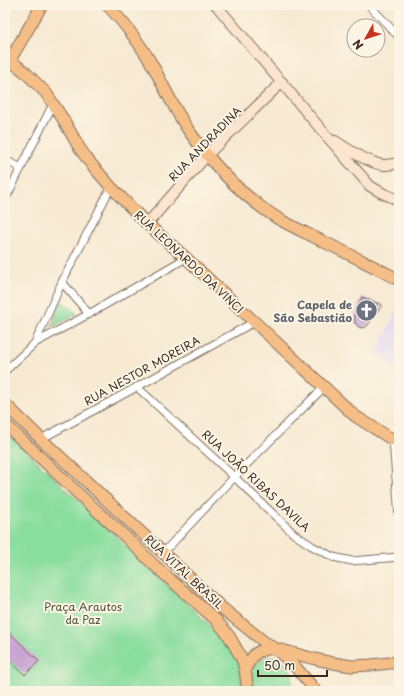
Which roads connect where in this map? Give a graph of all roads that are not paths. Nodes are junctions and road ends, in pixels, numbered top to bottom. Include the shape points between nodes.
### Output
1 (42, 5) edge
2 (107, 5) edge
3 (216, 5) edge
4 (369, 5) edge
5 (399, 37) edge
6 (7, 58) edge
7 (282, 82) junction
8 (53, 104) junction
9 (325, 134) junction
10 (207, 155) junction
11 (5, 160) edge
12 (399, 163) edge
13 (21, 168) junction
14 (111, 187) junction
15 (399, 198) edge
16 (5, 200) edge
17 (147, 224) junction
18 (186, 258) junction
19 (399, 280) edge
20 (62, 282) junction
21 (89, 314) junction
22 (254, 322) junction
23 (35, 343) junction
24 (5, 371) edge
25 (137, 387) junction
26 (324, 387) junction
27 (5, 404) edge
28 (5, 424) edge
29 (41, 439) junction
30 (396, 440) edge
31 (235, 477) junction
32 (399, 516) edge
33 (163, 553) junction
34 (399, 558) edge
35 (274, 648) junction
36 (399, 662) edge
37 (245, 669) junction
38 (248, 691) edge
39 (316, 691) edge

1 - 6 main road
2 - 10 main road via 154,68 178,112
3 - 7 street
4 - 5 street
6 - 8 main road, RUA LEONARDO DA VINCI via 25,72
7 - 9 street
7 - 10 street, RUA ANDRADINA
8 - 13 street
8 - 14 main road, RUA LEONARDO DA VINCI via 80,149
9 - 12 street via 355,154 374,162 383,165
9 - 15 street via 370,186
10 - 17 street, RUA ANDRADINA
10 - 19 main road via 248,196 278,218
11 - 13 street
13 - 16 street
14 - 17 main road, RUA LEONARDO DA VINCI
14 - 20 street
17 - 18 main road, RUA LEONARDO DA VINCI
18 - 21 street
18 - 22 main road, RUA LEONARDO DA VINCI
20 - 21 street
20 - 23 street
21 - 23 street
22 - 25 street, RUA NESTOR MOREIRA
22 - 26 main road, RUA LEONARDO DA VINCI
23 - 24 street
25 - 29 street, RUA NESTOR MOREIRA
25 - 31 street, RUA JOÃO RIBAS DAVILA
26 - 30 main road, RUA LEONARDO DA VINCI via 356,416
26 - 31 street
27 - 29 main road, RUA VITAL BRASIL
28 - 37 main road, RUA VITAL BRASIL via 216,620 235,646
29 - 33 main road, RUA VITAL BRASIL
30 - 32 street
31 - 33 street
31 - 34 street, RUA JOÃO RIBAS DAVILA via 294,534 333,557 352,561
33 - 35 main road, RUA VITAL BRASIL via 222,608
35 - 36 main road, RUA VITAL BRASIL via 352,666
35 - 37 main road via 262,650 250,659
35 - 39 main road via 292,663
37 - 38 main road, RUA VITAL BRASIL

